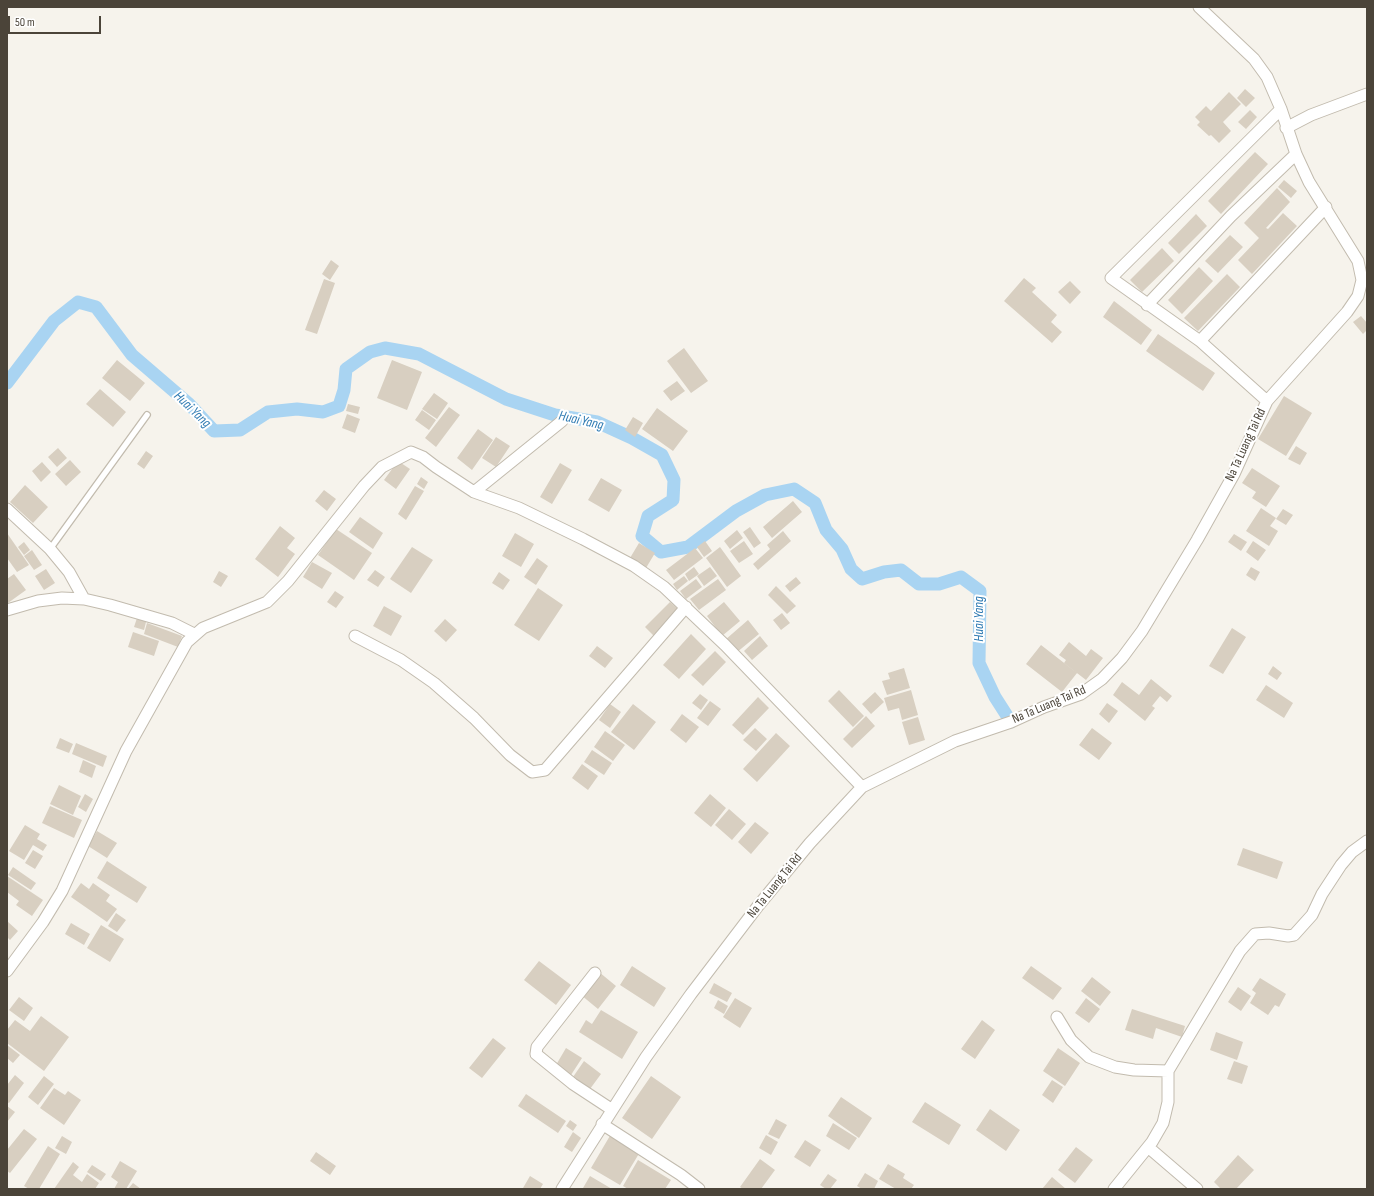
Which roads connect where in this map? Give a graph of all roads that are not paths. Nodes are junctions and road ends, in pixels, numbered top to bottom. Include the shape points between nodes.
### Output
1 (1199, 7) edge
2 (1367, 94) edge
3 (1281, 109) junction
4 (1286, 128) junction
5 (1296, 154) junction
6 (1326, 207) junction
7 (1147, 305) junction
8 (1200, 341) junction
9 (1267, 401) junction
10 (147, 415) dead end
11 (562, 422) dead end
12 (474, 492) junction
13 (7, 509) edge
14 (50, 549) junction
15 (84, 599) junction
16 (686, 607) junction
17 (7, 610) edge
18 (194, 634) junction
19 (355, 636) dead end
20 (862, 787) junction
21 (1367, 841) edge
22 (7, 971) edge
23 (595, 973) dead end
24 (1057, 1017) dead end
25 (1168, 1071) junction
26 (612, 1109) junction
27 (602, 1124) junction
28 (1148, 1147) junction
29 (562, 1189) edge
30 (699, 1189) edge
31 (1114, 1189) edge
32 (1197, 1189) edge

1 - 3 street, Na Ta Luang Tai Rd via 1254,59 1267,77
2 - 4 street via 1311,115
3 - 4 street, Na Ta Luang Tai Rd
3 - 7 street via 1111,278
4 - 5 street, Na Ta Luang Tai Rd
5 - 6 street, Na Ta Luang Tai Rd via 1309,182
5 - 7 street via 1231,216
6 - 8 street
6 - 9 street, Na Ta Luang Tai Rd via 1358,261 1362,280 1358,296 1347,312
7 - 8 street
8 - 9 street
9 - 20 street, Na Ta Luang Tai Rd via 1234,474 1197,540 1142,631 1102,679 1080,694 955,741
10 - 14 lane
11 - 12 street
12 - 16 street via 519,508 634,566 664,586
12 - 18 street via 423,457 411,452 397,458 382,467 364,486 309,556 268,602
13 - 14 street
14 - 15 street via 69,572
15 - 17 street via 38,601
15 - 18 street via 110,604 172,623
16 - 19 street via 546,770 532,772 434,683 401,660
16 - 20 street
18 - 22 street via 187,642 126,751 62,891
20 - 26 street, Na Ta Luang Tai Rd via 758,906 655,1044
21 - 25 street via 1352,852 1341,865 1312,915 1294,934 1255,934 1250,939 1240,951
23 - 26 street via 537,1047 536,1054 573,1084
24 - 25 street via 1071,1040 1089,1057 1115,1067
25 - 28 street via 1168,1102 1163,1123
26 - 27 street, Na Ta Luang Tai Rd
27 - 29 street, Na Ta Luang Tai Rd
27 - 30 street via 682,1175
28 - 31 street
28 - 32 street

